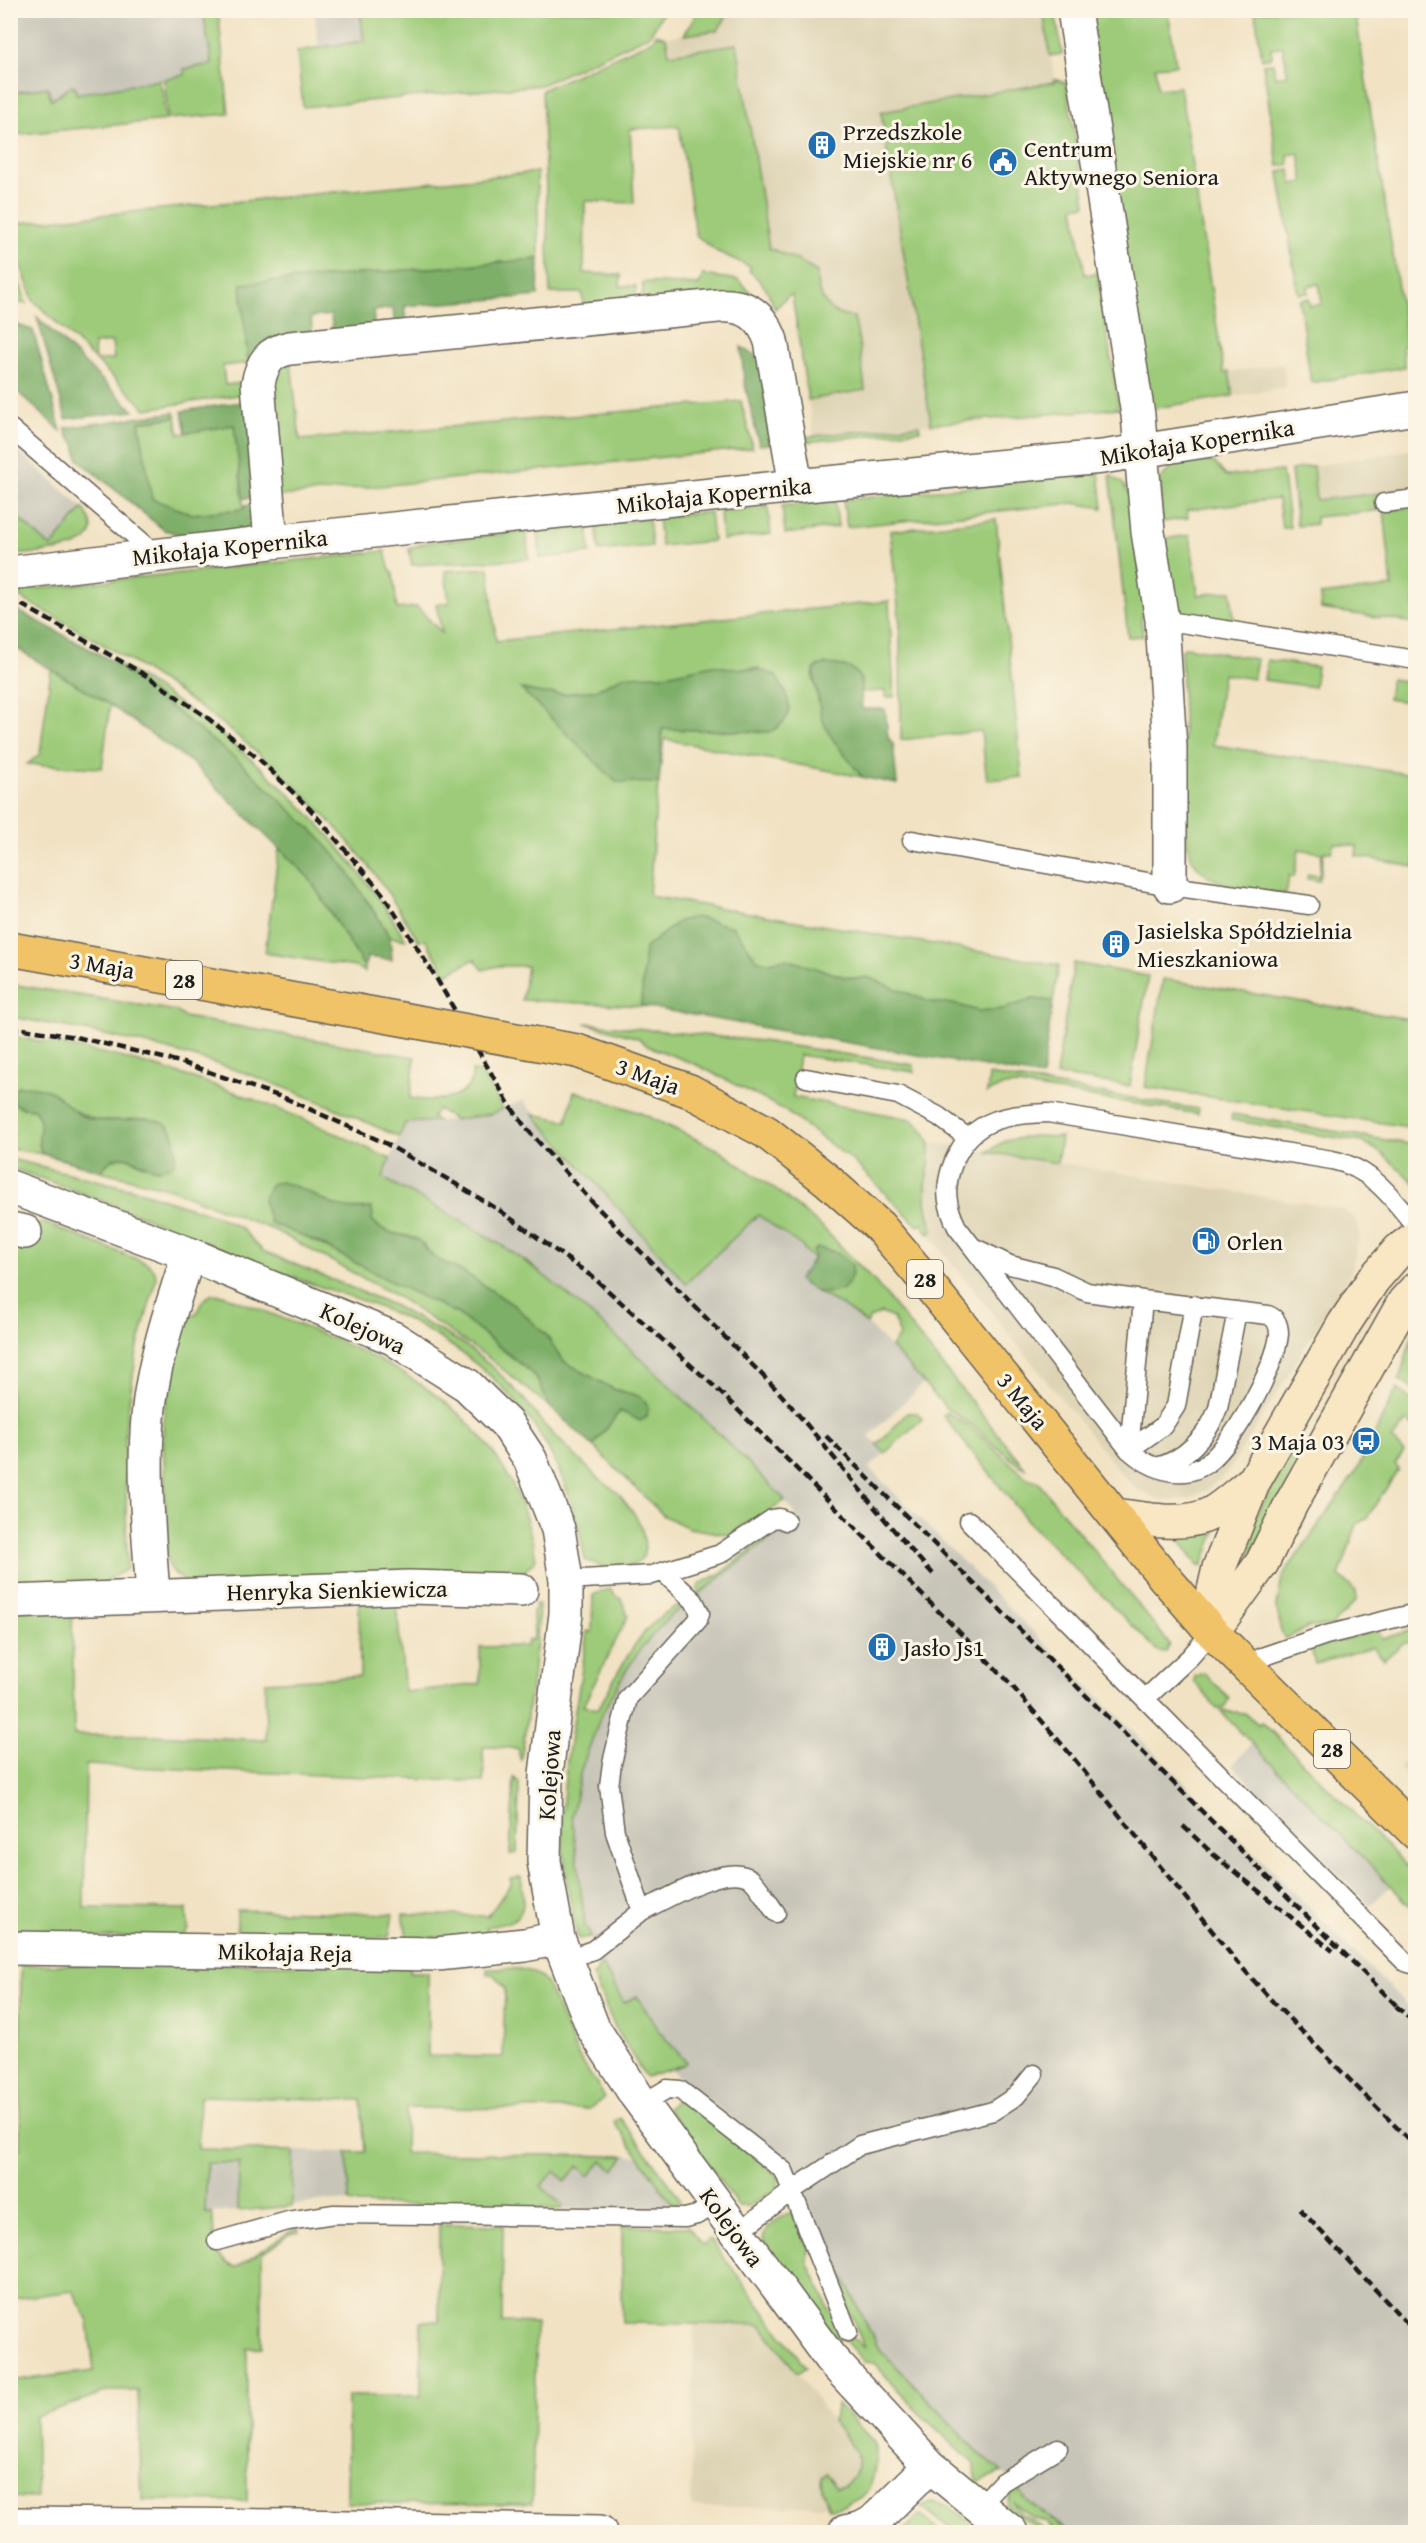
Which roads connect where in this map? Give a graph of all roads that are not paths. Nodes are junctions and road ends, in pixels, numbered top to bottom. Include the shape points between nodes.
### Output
1 (1074, 10) edge
2 (1416, 408) edge
3 (10, 428) edge
4 (1141, 450) junction
5 (796, 486) junction
6 (1416, 499) edge
7 (1384, 503) dead end
8 (271, 542) junction
9 (158, 555) junction
10 (10, 573) edge
11 (1162, 620) junction
12 (1416, 660) edge
13 (912, 840) dead end
14 (1170, 886) junction
15 (1309, 905) dead end
16 (10, 949) edge
17 (806, 1078) dead end
18 (968, 1138) junction
19 (10, 1187) edge
20 (1416, 1227) edge
21 (1416, 1237) edge
22 (970, 1246) junction
23 (189, 1254) junction
24 (1416, 1288) edge
25 (1143, 1300) junction
26 (1194, 1305) junction
27 (1237, 1311) junction
28 (1129, 1450) junction
29 (1154, 1467) junction
30 (1254, 1481) junction
31 (1115, 1515) junction
32 (786, 1521) dead end
33 (969, 1521) dead end
34 (663, 1572) junction
35 (566, 1580) junction
36 (521, 1590) dead end
37 (153, 1595) junction
38 (10, 1602) edge
39 (1416, 1613) edge
40 (1212, 1632) junction
41 (1248, 1665) junction
42 (1145, 1699) junction
43 (1416, 1833) edge
44 (642, 1911) junction
45 (776, 1913) dead end
46 (10, 1948) edge
47 (562, 1949) junction
48 (1416, 1965) edge
49 (1035, 2074) dead end
50 (642, 2104) junction
51 (794, 2190) junction
52 (714, 2204) junction
53 (736, 2234) junction
54 (217, 2241) dead end
55 (848, 2331) dead end
56 (1058, 2448) dead end
57 (930, 2466) junction
58 (979, 2508) junction
59 (10, 2524) edge
60 (600, 2532) edge
61 (845, 2532) edge
62 (1011, 2532) edge

1 - 4 street
2 - 4 street, Mikołaja Kopernika
3 - 9 lane
4 - 5 street, Mikołaja Kopernika
4 - 11 street
5 - 8 street, Mikołaja Kopernika
5 - 8 street via 771,341 757,315 741,307 718,306 291,348 268,358 258,384
6 - 7 lane
8 - 9 street, Mikołaja Kopernika
9 - 10 street, Mikołaja Kopernika
11 - 12 lane
11 - 14 street via 1170,759
13 - 14 lane
14 - 15 lane
16 - 31 main road, 3 Maja / 28, bridge via 577,1051 690,1091 766,1132 879,1226
17 - 18 lane via 898,1095
18 - 20 lane via 1004,1117 1048,1113 1332,1160 1369,1176 1393,1197
18 - 22 lane via 954,1161 946,1194 951,1215
19 - 23 street, Kolejowa
21 - 30 street via 1373,1280
22 - 25 lane via 1010,1265 1053,1276 1087,1292
22 - 28 lane
23 - 35 street, Kolejowa via 393,1338 467,1385 507,1424 530,1459 558,1529
23 - 37 street via 171,1311 148,1416 146,1460
24 - 40 street via 1404,1302 1302,1484 1262,1563
25 - 26 lane
25 - 28 lane
26 - 27 lane
26 - 28 lane via 1176,1406 1163,1426
27 - 29 lane via 1212,1423 1186,1453
27 - 29 lane via 1268,1315 1278,1324 1279,1334 1261,1389 1223,1448 1207,1464 1179,1471
28 - 29 lane
30 - 31 street via 1202,1518 1167,1521
30 - 40 street via 1216,1579
31 - 40 main road, 3 Maja / 28
32 - 34 lane via 772,1519 720,1554
33 - 42 lane
34 - 35 lane via 645,1577
34 - 44 lane via 694,1601 700,1613 628,1698 609,1786 615,1832
35 - 47 street, Kolejowa via 567,1614 546,1774 544,1861
36 - 37 street, Henryka Sienkiewicza via 409,1587
37 - 38 street, Henryka Sienkiewicza
39 - 41 lane via 1326,1635 1262,1656
40 - 41 main road, 28
40 - 42 lane
41 - 43 main road, 28
42 - 48 lane via 1405,1962
44 - 45 lane via 726,1874 751,1880
44 - 47 lane via 593,1950
46 - 47 street, Mikołaja Reja via 429,1954
47 - 50 street, Kolejowa via 593,2028
49 - 51 lane via 1016,2096 993,2111 860,2145
50 - 51 lane via 667,2089 684,2092 781,2167
50 - 52 street, Kolejowa
51 - 53 lane
51 - 55 lane
52 - 53 street, Kolejowa
52 - 54 lane via 685,2218 334,2214 288,2221
53 - 57 street, Kolejowa via 846,2377
56 - 58 lane via 1002,2482
57 - 58 street, Kolejowa
57 - 61 street via 873,2522
58 - 62 street, Kolejowa
59 - 60 street

